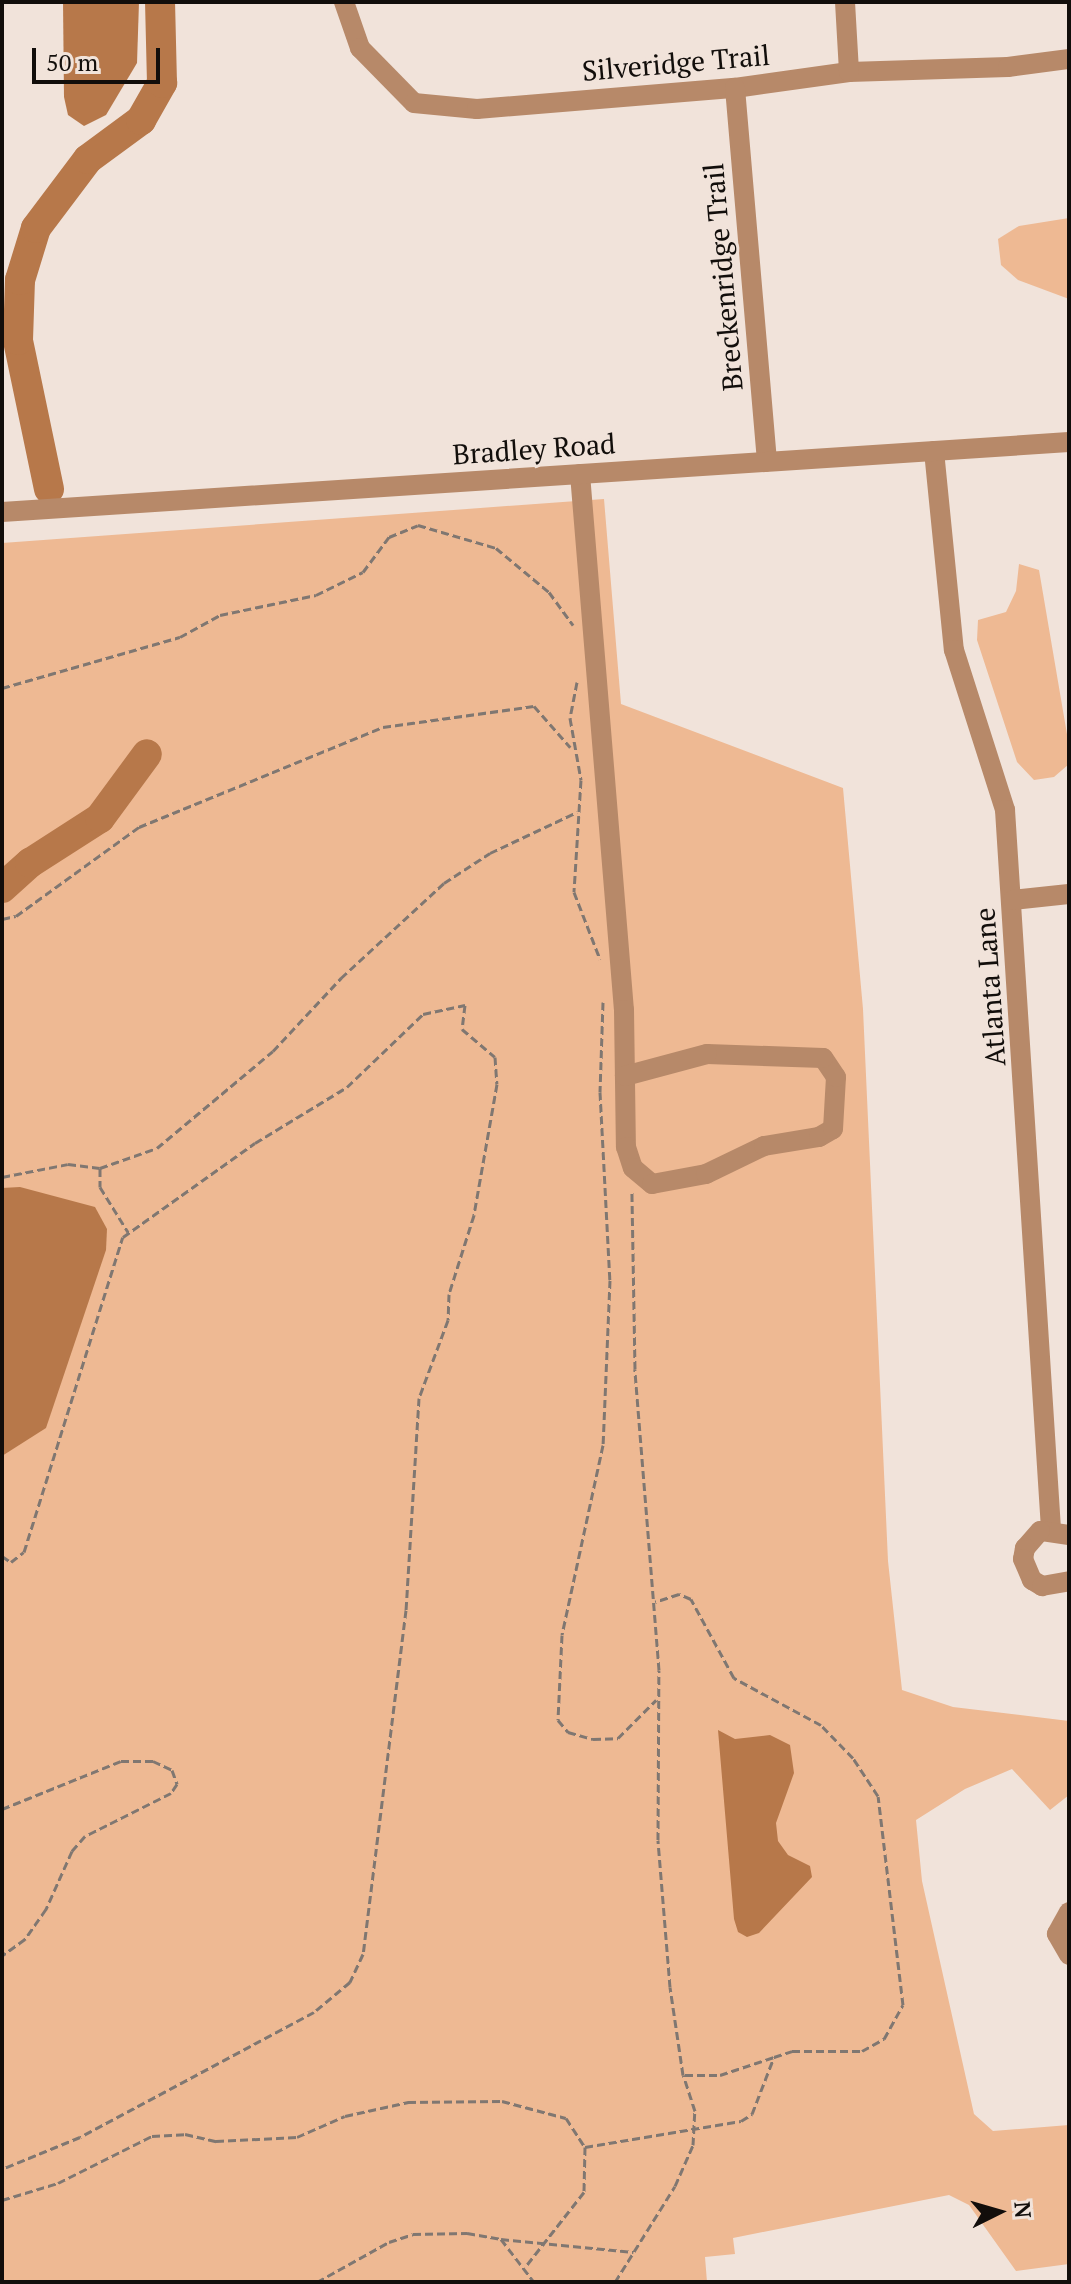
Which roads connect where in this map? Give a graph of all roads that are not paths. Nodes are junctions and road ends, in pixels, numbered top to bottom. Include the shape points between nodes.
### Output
1 (344, 2) edge
2 (845, 2) edge
3 (1069, 59) edge
4 (849, 72) junction
5 (735, 88) junction
6 (1069, 442) edge
7 (934, 451) junction
8 (767, 462) junction
9 (580, 474) junction
10 (2, 512) edge
11 (1069, 894) edge
12 (1013, 900) junction
13 (625, 1076) junction
14 (1060, 1532) edge
15 (1069, 1581) edge
16 (1069, 1912) edge
17 (1069, 1955) edge

1 - 5 street, Silveridge Trail via 360,48 414,103 477,109
2 - 4 street
3 - 4 street, Silveridge Trail via 1008,67
4 - 5 street, Silveridge Trail
5 - 8 street, Breckenridge Trail
6 - 7 street, Bradley Road
7 - 8 street, Bradley Road
7 - 12 street, Atlanta Lane via 954,650 1005,810
8 - 9 street, Bradley Road
9 - 10 street, Bradley Road
9 - 13 street
11 - 12 street
12 - 14 street, Atlanta Lane
13 - 13 street via 626,1147 633,1168 652,1184 706,1174 764,1146 819,1137 833,1129 836,1077 823,1058 707,1054
14 - 15 street, Atlanta Lane via 1040,1531 1025,1548 1026,1570 1042,1586
16 - 17 street via 1057,1934

